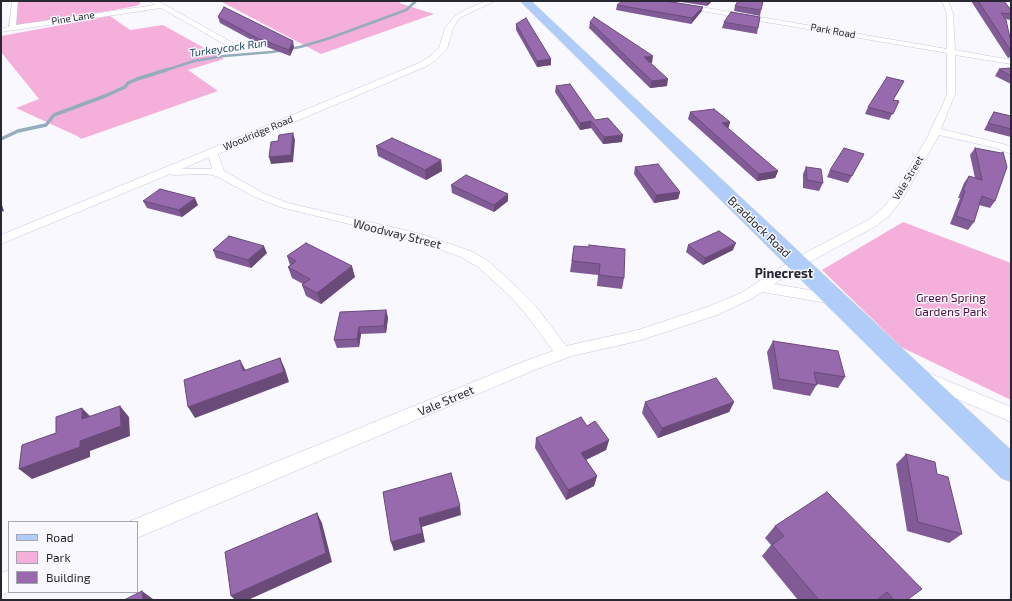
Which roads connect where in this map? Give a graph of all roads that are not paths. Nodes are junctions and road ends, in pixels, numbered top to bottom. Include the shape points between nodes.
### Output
1 (15, 1) edge
2 (153, 1) edge
3 (492, 1) edge
4 (525, 1) edge
5 (655, 1) edge
6 (944, 1) edge
7 (162, 6) junction
8 (12, 28) junction
9 (1, 30) edge
10 (236, 47) dead end
11 (950, 51) junction
12 (1011, 62) edge
13 (936, 131) junction
14 (1011, 151) edge
15 (212, 152) junction
16 (164, 172) junction
17 (219, 173) junction
18 (1, 240) edge
19 (797, 263) junction
20 (760, 287) junction
21 (833, 299) junction
22 (563, 354) junction
23 (910, 372) junction
24 (1011, 415) edge
25 (1011, 469) edge
26 (138, 528) edge

1 - 8 street
2 - 7 street
3 - 15 street, Woodridge Road via 457,17 449,28 442,49 422,65
4 - 19 main road, Braddock Road
5 - 11 street, Park Road
6 - 11 street, Vale Street via 950,13
7 - 8 street, Pine Lane
7 - 10 street
8 - 9 street, Pine Lane
11 - 12 street, Park Road
11 - 13 street, Vale Street via 951,94
13 - 14 street
13 - 19 street, Vale Street via 897,198 885,213 867,226
15 - 16 street, Woodridge Road
15 - 17 street
16 - 17 street
16 - 18 street, Woodridge Road
17 - 22 street, Woodway Street via 259,195 284,205 417,237 466,254 484,264 514,292 530,309
19 - 20 street, Vale Street
19 - 21 main road, Braddock Road
20 - 21 street
20 - 22 street, Vale Street via 746,296 712,310 638,335
21 - 23 main road, Braddock Road
22 - 26 street, Vale Street
23 - 24 street
23 - 25 main road, Braddock Road

